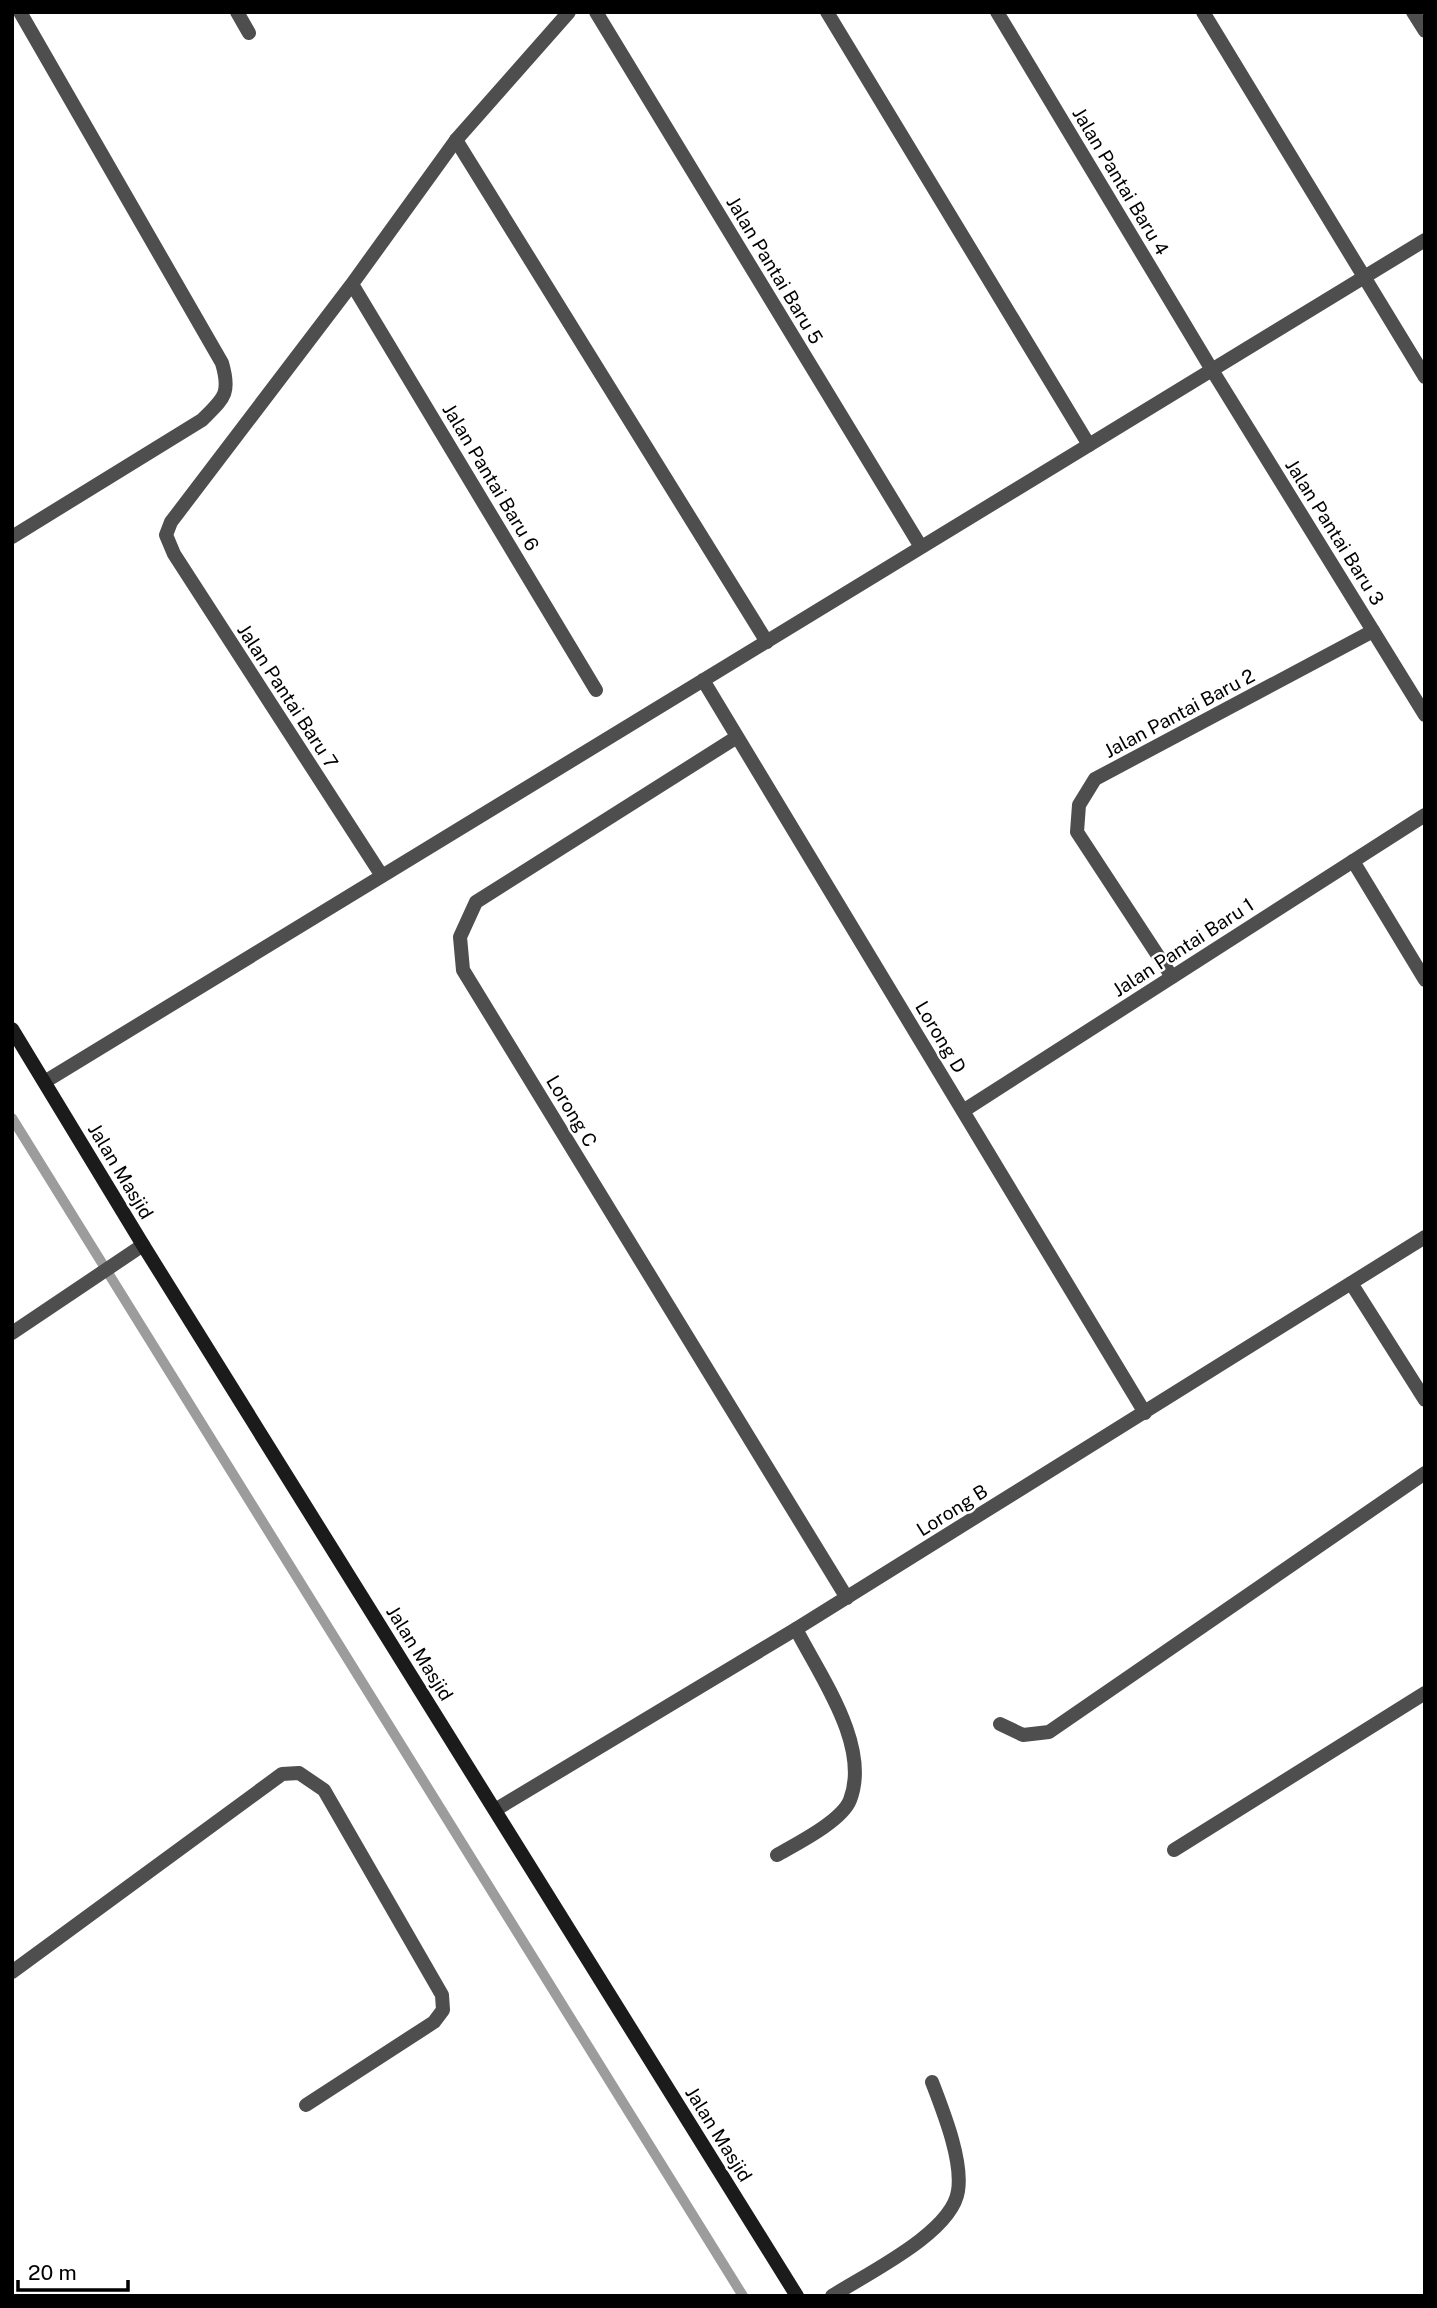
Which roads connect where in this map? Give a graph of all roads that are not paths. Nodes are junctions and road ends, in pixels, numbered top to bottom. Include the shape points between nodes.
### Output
1 (20, 12) edge
2 (237, 12) edge
3 (569, 12) edge
4 (596, 12) edge
5 (827, 12) edge
6 (997, 12) edge
7 (1203, 12) edge
8 (1413, 12) edge
9 (1425, 31) edge
10 (249, 33) dead end
11 (456, 140) junction
12 (1425, 240) edge
13 (1366, 276) junction
14 (352, 284) junction
15 (1212, 370) junction
16 (1425, 377) edge
17 (1089, 445) junction
18 (12, 537) edge
19 (921, 547) junction
20 (1373, 631) junction
21 (767, 642) junction
22 (703, 680) junction
23 (596, 690) dead end
24 (1425, 715) edge
25 (737, 737) junction
26 (1425, 815) edge
27 (1353, 861) junction
28 (382, 876) junction
29 (1172, 977) junction
30 (1425, 980) edge
31 (12, 1029) edge
32 (46, 1081) junction
33 (963, 1111) junction
34 (1425, 1237) edge
35 (143, 1245) junction
36 (1351, 1283) junction
37 (12, 1333) edge
38 (1425, 1400) edge
39 (1145, 1413) junction
40 (1425, 1474) edge
41 (847, 1598) junction
42 (796, 1629) junction
43 (1425, 1693) edge
44 (1000, 1724) dead end
45 (495, 1811) junction
46 (1174, 1850) dead end
47 (777, 1855) dead end
48 (12, 1972) edge
49 (932, 2082) dead end
50 (306, 2105) dead end
51 (797, 2296) edge
52 (832, 2296) edge

1 - 18 street via 222,363 228,383 224,398 202,419
2 - 10 street
3 - 11 street
4 - 19 street, Jalan Pantai Baru 5
5 - 17 street
6 - 15 street, Jalan Pantai Baru 4
7 - 13 street
8 - 9 street
11 - 14 street
11 - 21 street
12 - 13 street
13 - 15 street
13 - 16 street
14 - 23 street, Jalan Pantai Baru 6
14 - 28 street, Jalan Pantai Baru 7 via 171,522 166,535 173,555
15 - 17 street
15 - 20 street, Jalan Pantai Baru 3
17 - 19 street
19 - 21 street
20 - 24 street, Jalan Pantai Baru 3
20 - 29 street, Jalan Pantai Baru 2 via 1095,779 1079,805 1077,832
21 - 22 street
22 - 25 street, Lorong D
22 - 28 street
25 - 33 street, Lorong D
25 - 41 street, Lorong C via 475,902 460,937 463,970
26 - 27 street, Jalan Pantai Baru 1
27 - 29 street, Jalan Pantai Baru 1
27 - 30 street
28 - 32 street
29 - 33 street, Jalan Pantai Baru 1
31 - 32 street, Jalan Masjid
32 - 35 street, Jalan Masjid
33 - 39 street, Lorong D
34 - 36 street, Lorong B
35 - 37 street
35 - 45 street, Jalan Masjid
36 - 38 street
36 - 39 street, Lorong B
39 - 41 street, Lorong B
40 - 44 street via 1049,1732 1023,1735
41 - 42 street, Lorong B
42 - 45 street, Lorong B
42 - 47 street via 846,1725 855,1760 850,1802 830,1822
43 - 46 street
45 - 51 street, Jalan Masjid
48 - 50 street via 282,1774 299,1773 324,1790 442,1995 443,2010 434,2022
49 - 52 street via 952,2136 958,2190 954,2203 938,2227

